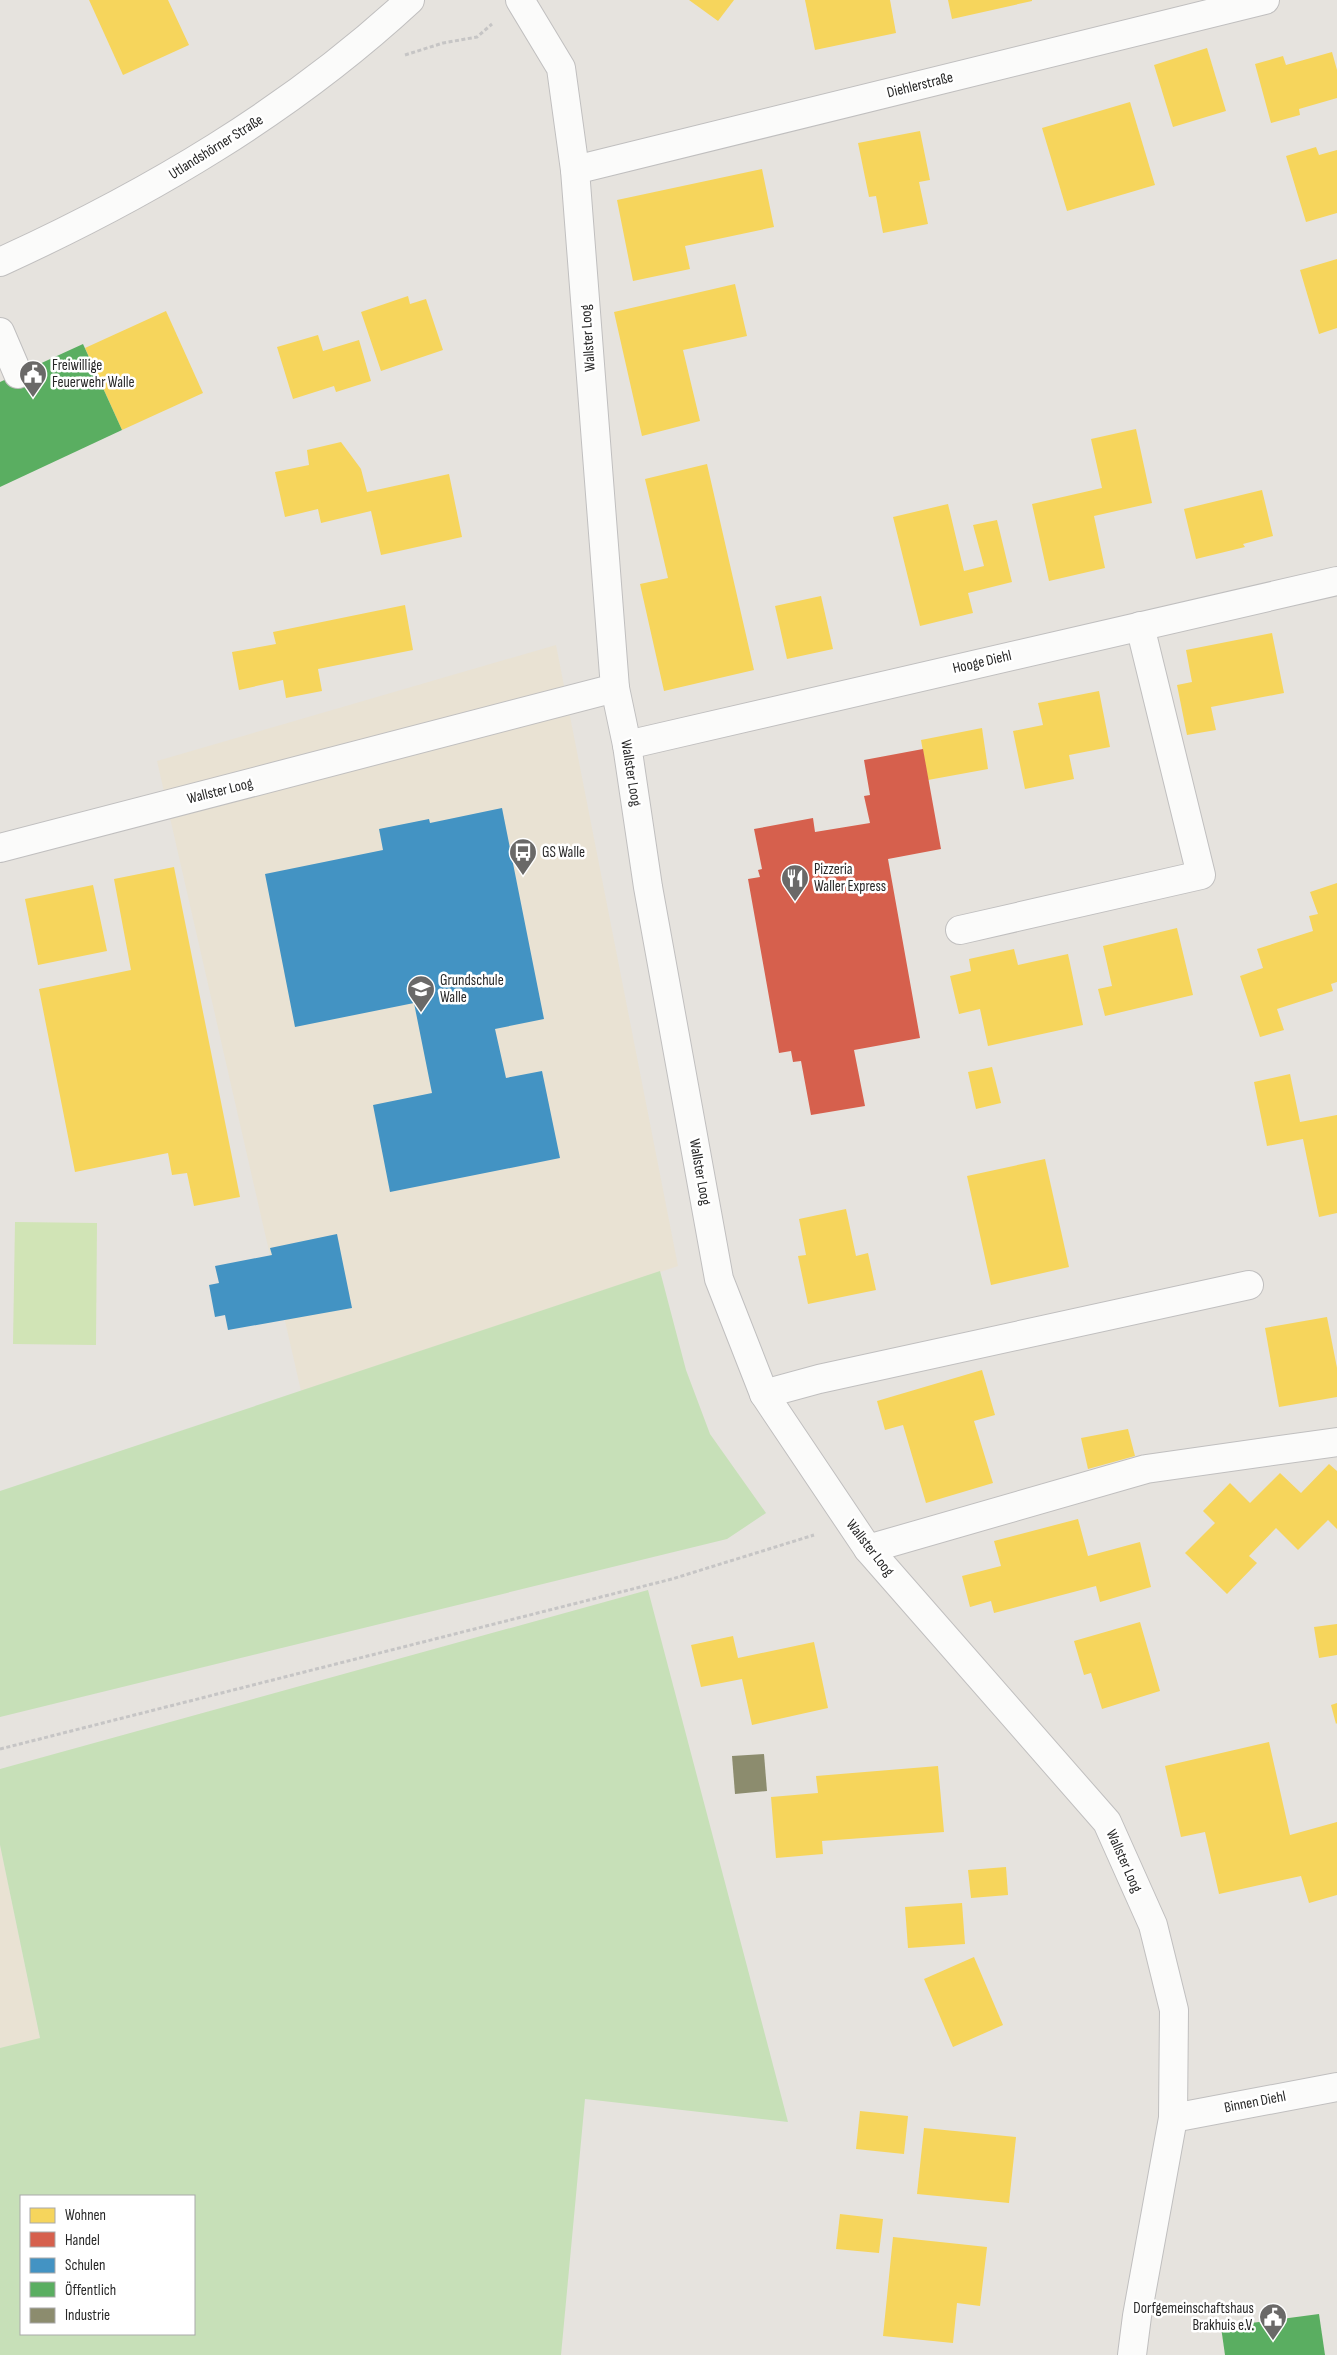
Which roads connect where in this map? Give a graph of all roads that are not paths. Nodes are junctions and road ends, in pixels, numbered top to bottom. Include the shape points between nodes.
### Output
1 (410, 0) edge
2 (520, 0) edge
3 (1265, 0) edge
4 (575, 170) junction
5 (0, 262) edge
6 (0, 332) edge
7 (18, 374) dead end
8 (1337, 580) edge
9 (1140, 626) junction
10 (615, 688) junction
11 (627, 745) junction
12 (0, 848) edge
13 (960, 930) dead end
14 (1249, 1285) dead end
15 (764, 1394) junction
16 (1337, 1442) edge
17 (868, 1549) junction
18 (1337, 2087) edge
19 (1173, 2118) junction
20 (1132, 2355) edge

1 - 5 street, Utlandshörner Straße via 284,104 186,166 72,229
2 - 4 street, Wallster Loog via 561,68
3 - 4 street, Diehlerstraße
4 - 10 street, Wallster Loog
6 - 7 street
8 - 9 street, Hooge Diehl
9 - 11 street, Hooge Diehl
9 - 13 street via 1201,875
10 - 11 street, Wallster Loog
10 - 12 street, Wallster Loog
11 - 15 street, Wallster Loog via 648,887 719,1279
14 - 15 street via 819,1379
15 - 17 street, Wallster Loog
16 - 17 street via 1146,1469
17 - 19 street, Wallster Loog via 1107,1822 1153,1925 1174,2010
18 - 19 street, Binnen Diehl
19 - 20 street, Wallster Loog

